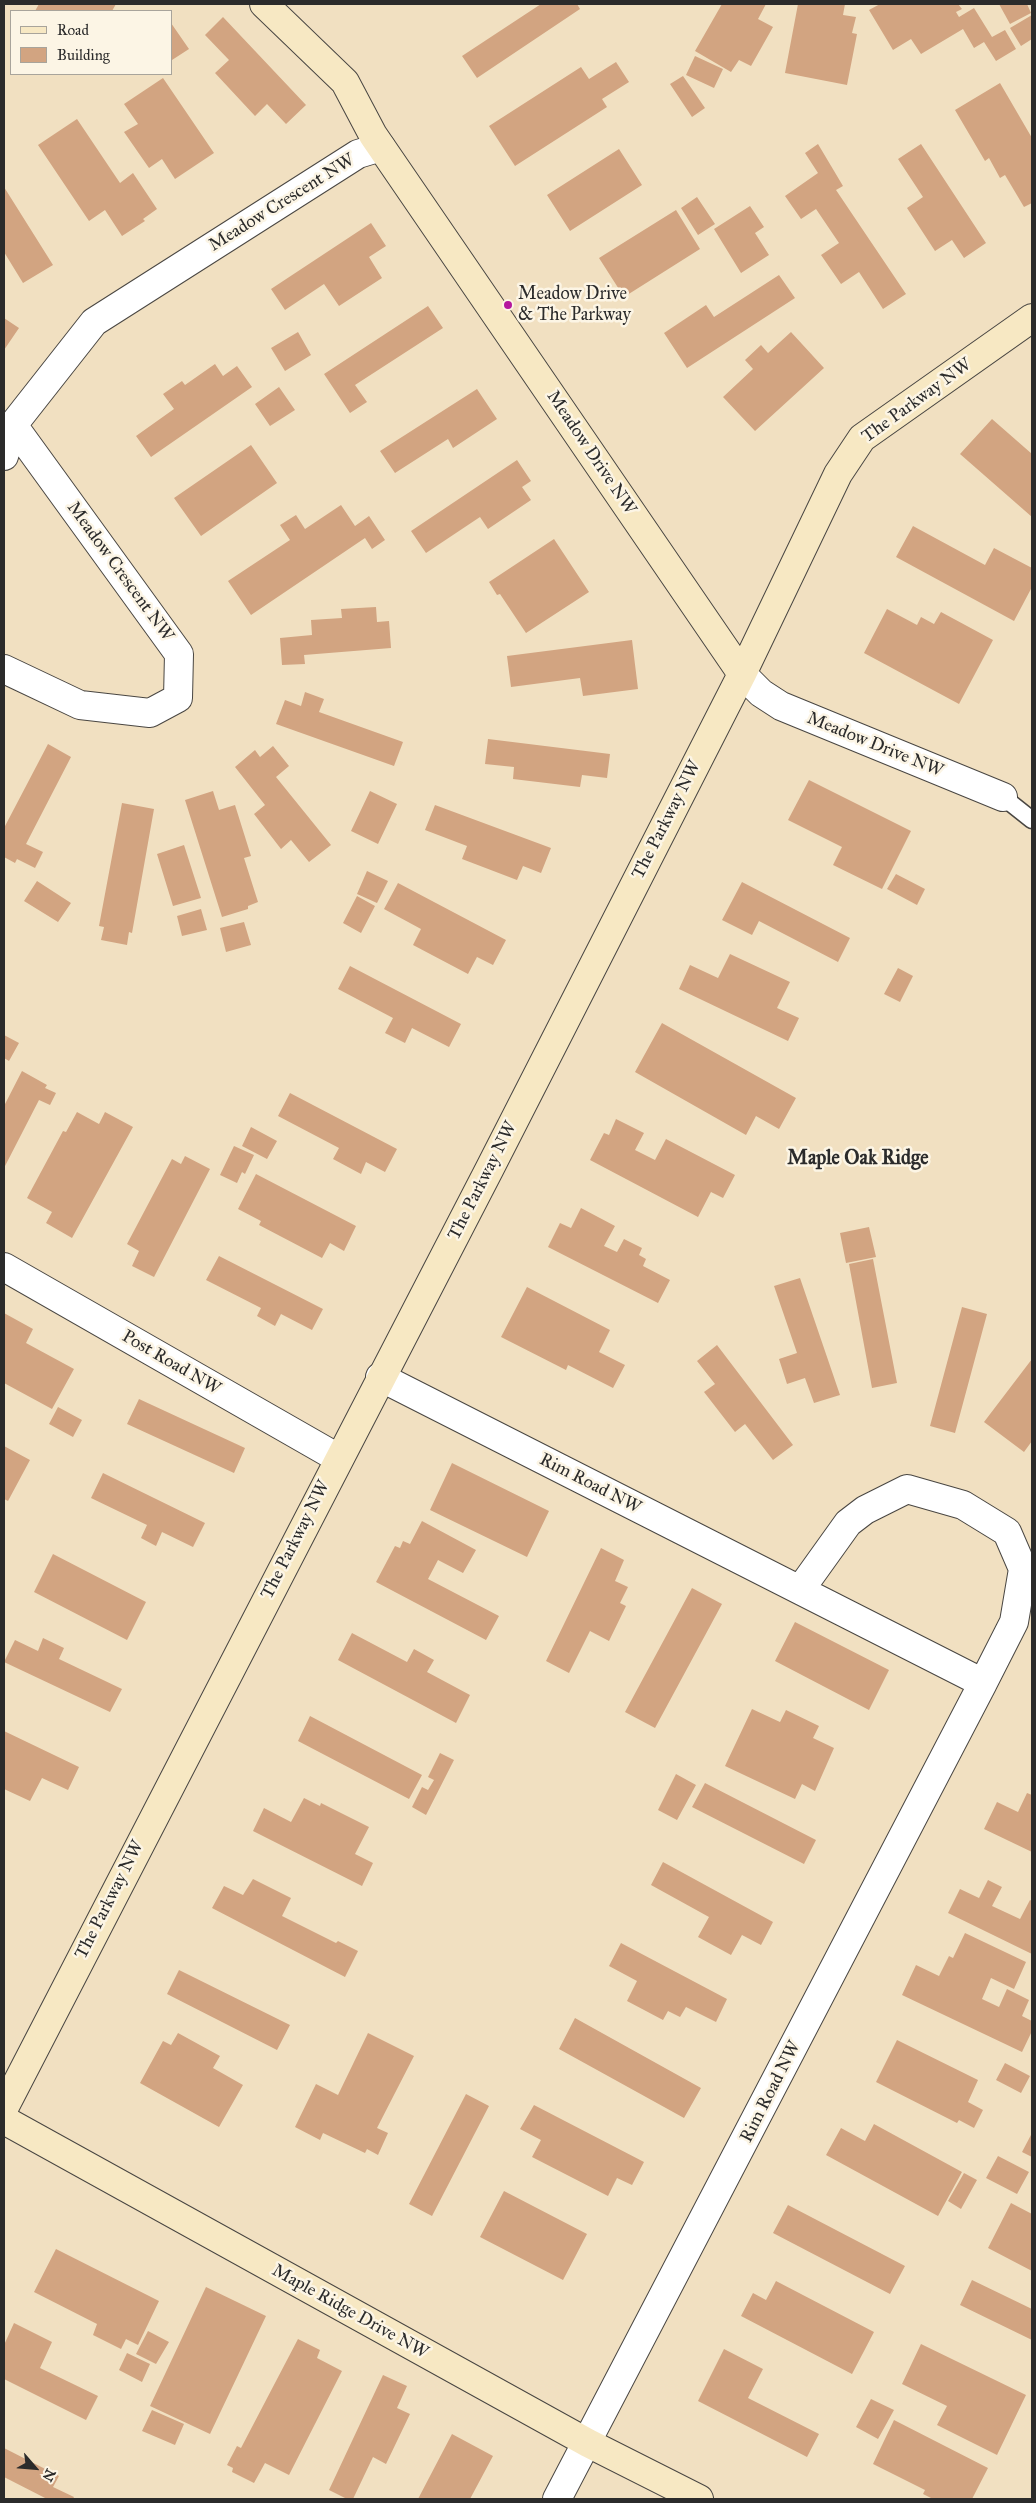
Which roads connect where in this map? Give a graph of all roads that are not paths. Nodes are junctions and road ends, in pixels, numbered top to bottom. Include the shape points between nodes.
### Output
1 (264, 4) edge
2 (381, 146) junction
3 (1032, 318) edge
4 (13, 425) junction
5 (4, 456) edge
6 (4, 669) edge
7 (742, 674) junction
8 (1003, 797) joint
9 (1032, 820) edge
10 (4, 1268) edge
11 (380, 1378) junction
12 (338, 1458) junction
13 (800, 1590) junction
14 (983, 1683) junction
15 (4, 2108) edge
16 (4, 2120) edge
17 (588, 2443) junction
18 (557, 2499) edge
19 (699, 2499) edge

1 - 2 street, Meadow Drive NW via 345,82
2 - 4 street, Meadow Crescent NW via 358,154 94,322
2 - 7 street, Meadow Drive NW
3 - 7 street, The Parkway NW via 862,438 838,474
4 - 5 street, Meadow Crescent NW
4 - 6 street, Meadow Crescent NW via 179,654 178,698 150,712 80,705
7 - 8 street, Meadow Drive NW via 761,693 781,706
7 - 11 street, The Parkway NW
8 - 9 lane
10 - 12 street, Post Road NW
11 - 12 street, The Parkway NW
11 - 13 street, Rim Road NW
12 - 15 street, The Parkway NW
13 - 14 street, Rim Road NW
13 - 14 street, Rim Road NW via 848,1523 865,1510 907,1490 963,1504 1007,1532 1024,1569 1014,1622
14 - 17 street, Rim Road NW
16 - 17 street, Maple Ridge Drive NW
17 - 18 street, Rim Road NW
17 - 19 street, Maple Ridge Drive NW

